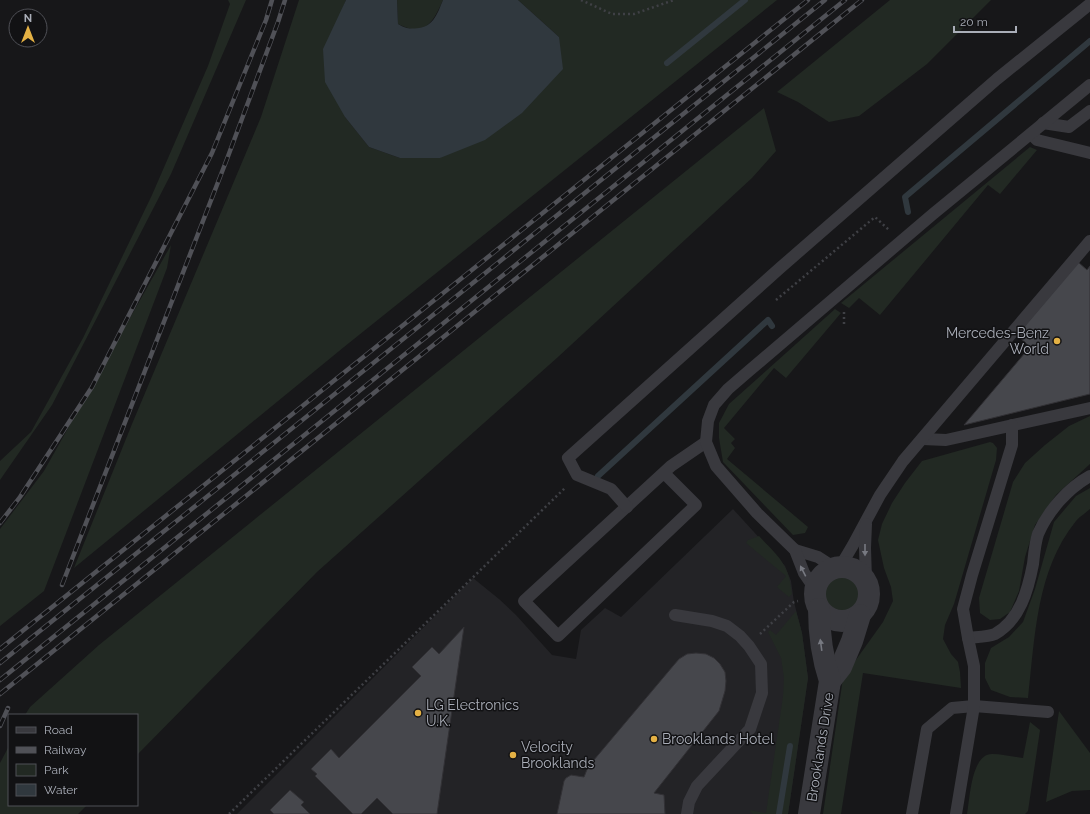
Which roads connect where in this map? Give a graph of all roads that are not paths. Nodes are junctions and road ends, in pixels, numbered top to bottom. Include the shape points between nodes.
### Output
1 (1090, 4) edge
2 (1090, 85) edge
3 (1090, 111) edge
4 (1043, 123) junction
5 (1031, 134) junction
6 (1090, 152) edge
7 (1090, 241) edge
8 (1090, 408) edge
9 (1012, 425) junction
10 (923, 438) junction
11 (706, 442) junction
12 (664, 473) junction
13 (1090, 476) edge
14 (627, 507) junction
15 (867, 521) junction
16 (794, 550) junction
17 (837, 567) junction
18 (866, 580) junction
19 (811, 600) junction
20 (675, 614) dead end
21 (860, 615) junction
22 (968, 638) junction
23 (830, 680) junction
24 (974, 706) junction
25 (1048, 712) dead end
26 (687, 814) edge
27 (809, 814) edge
28 (912, 814) edge
29 (956, 814) edge

1 - 14 lane via 991,84 568,458 577,475 611,489
2 - 4 lane
3 - 4 lane via 1069,127
4 - 5 lane
5 - 6 lane via 1037,140
5 - 11 lane via 728,389 714,405 708,421
7 - 10 lane
8 - 9 lane
9 - 10 lane via 946,440
9 - 22 lane via 1012,445 964,609
10 - 15 lane via 880,494
11 - 12 lane
11 - 16 lane via 716,466 757,514
12 - 14 lane
12 - 14 lane via 696,505 558,636 524,601
13 - 22 lane via 1080,482 1052,510 1041,529 1029,582 1021,604 1010,622 994,634
15 - 17 lane
15 -> 18 lane
16 - 17 lane via 818,557
19 -> 16 lane via 804,573
17 - 18 street via 859,572
17 - 19 street via 822,576
18 - 21 street via 870,598
19 - 21 street via 826,616 834,620 852,620
23 -> 19 street, Brooklands Drive via 823,661 819,630
20 - 26 lane via 726,626 740,636 761,664 762,693 750,729 697,786 689,802
21 - 23 street, Brooklands Drive via 841,667
22 - 24 lane via 974,666
23 - 27 street, Brooklands Drive
24 - 25 lane
24 - 28 lane via 952,708 927,729
24 - 29 lane

